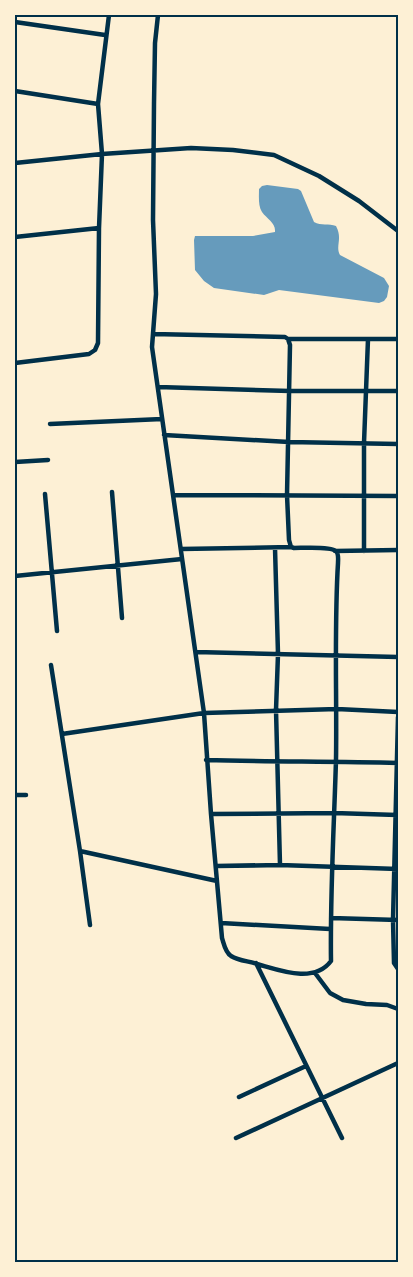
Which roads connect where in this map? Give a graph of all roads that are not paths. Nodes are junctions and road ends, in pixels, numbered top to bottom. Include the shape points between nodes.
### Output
1 (109, 15) edge
2 (158, 15) edge
3 (15, 22) edge
4 (105, 35) junction
5 (15, 91) edge
6 (98, 104) junction
7 (155, 152) junction
8 (102, 154) junction
9 (15, 162) edge
10 (99, 228) junction
11 (398, 231) edge
12 (15, 237) edge
13 (153, 334) junction
14 (288, 339) junction
15 (368, 339) junction
16 (398, 339) edge
17 (15, 363) edge
18 (158, 387) junction
19 (290, 391) junction
20 (367, 391) junction
21 (398, 391) edge
22 (162, 419) junction
23 (50, 424) dead end
24 (164, 435) junction
25 (289, 442) junction
26 (364, 443) junction
27 (398, 444) edge
28 (48, 460) dead end
29 (15, 462) edge
30 (112, 492) dead end
31 (44, 494) dead end
32 (173, 495) junction
33 (287, 495) junction
34 (364, 496) junction
35 (398, 496) edge
36 (291, 547) junction
37 (275, 548) junction
38 (181, 549) junction
39 (398, 550) edge
40 (335, 551) junction
41 (364, 551) junction
42 (182, 559) junction
43 (118, 566) junction
44 (52, 572) junction
45 (15, 576) edge
46 (122, 618) dead end
47 (57, 631) dead end
48 (196, 652) junction
49 (278, 654) junction
50 (336, 655) junction
51 (398, 657) edge
52 (51, 665) dead end
53 (337, 709) junction
54 (276, 710) junction
55 (398, 712) edge
56 (204, 713) junction
57 (398, 717) edge
58 (62, 734) junction
59 (206, 760) junction
60 (336, 761) junction
61 (278, 762) junction
62 (397, 763) edge
63 (15, 795) edge
64 (26, 795) dead end
65 (279, 813) junction
66 (334, 813) junction
67 (210, 814) junction
68 (397, 815) edge
69 (80, 851) junction
70 (280, 865) junction
71 (216, 866) junction
72 (333, 866) junction
73 (396, 869) edge
74 (217, 881) junction
75 (331, 918) junction
76 (396, 920) edge
77 (221, 923) junction
78 (90, 925) dead end
79 (330, 929) junction
80 (256, 964) junction
81 (398, 969) edge
82 (315, 973) junction
83 (398, 1009) edge
84 (398, 1063) edge
85 (306, 1066) junction
86 (239, 1096) dead end
87 (322, 1098) junction
88 (236, 1138) dead end
89 (342, 1138) dead end

1 - 4 street
2 - 7 street
3 - 4 street
4 - 6 street
5 - 6 street
6 - 8 street
7 - 8 street
7 - 11 street via 191,148 274,155 319,176
7 - 13 street via 156,294
8 - 9 street
8 - 10 street
10 - 12 street
10 - 17 street via 98,343 95,350 89,354
13 - 14 street
13 - 18 street
14 - 15 street
14 - 19 street
15 - 16 street
15 - 20 street
18 - 19 street
18 - 22 street
19 - 20 street
19 - 25 street
20 - 21 street
20 - 26 street
22 - 23 street
22 - 24 street
24 - 25 street
24 - 32 street
25 - 26 street
25 - 33 street
26 - 27 street
26 - 34 street
28 - 29 street
30 - 43 street
31 - 44 street
32 - 33 street
32 - 38 street
33 - 34 street
33 - 36 street
34 - 35 street
34 - 41 street
36 - 37 street
36 - 40 street
37 - 38 street
37 - 49 street
38 - 42 street
39 - 41 street
40 - 41 street
40 - 50 street via 338,554
42 - 43 street
42 - 48 street
43 - 44 street
43 - 46 street
44 - 45 street
44 - 47 street
48 - 49 street
48 - 56 street
49 - 50 street
49 - 54 street
50 - 51 street
50 - 53 street
52 - 58 street
53 - 54 street
53 - 55 street
53 - 60 street
54 - 56 street
54 - 61 street
56 - 58 street
56 - 59 street
57 - 62 street
58 - 69 street
59 - 61 street
59 - 67 street
60 - 61 street
60 - 62 street
60 - 66 street
61 - 65 street
62 - 68 street
63 - 64 street
65 - 66 street
65 - 67 street
65 - 70 street
66 - 68 street
66 - 72 street
67 - 71 street
68 - 73 street
69 - 74 street
69 - 78 street
70 - 71 street
70 - 72 street
71 - 74 street
72 - 73 street
72 - 75 street
73 - 76 street
74 - 77 street
75 - 76 street
75 - 79 street
76 - 81 street via 394,965
77 - 79 street
77 - 80 street via 222,938 230,955
79 - 82 street via 331,961
80 - 82 street via 279,971
80 - 85 street
82 - 83 street via 330,993 343,1000 387,1004
84 - 87 street
85 - 86 street
85 - 87 street
87 - 88 street
87 - 89 street

